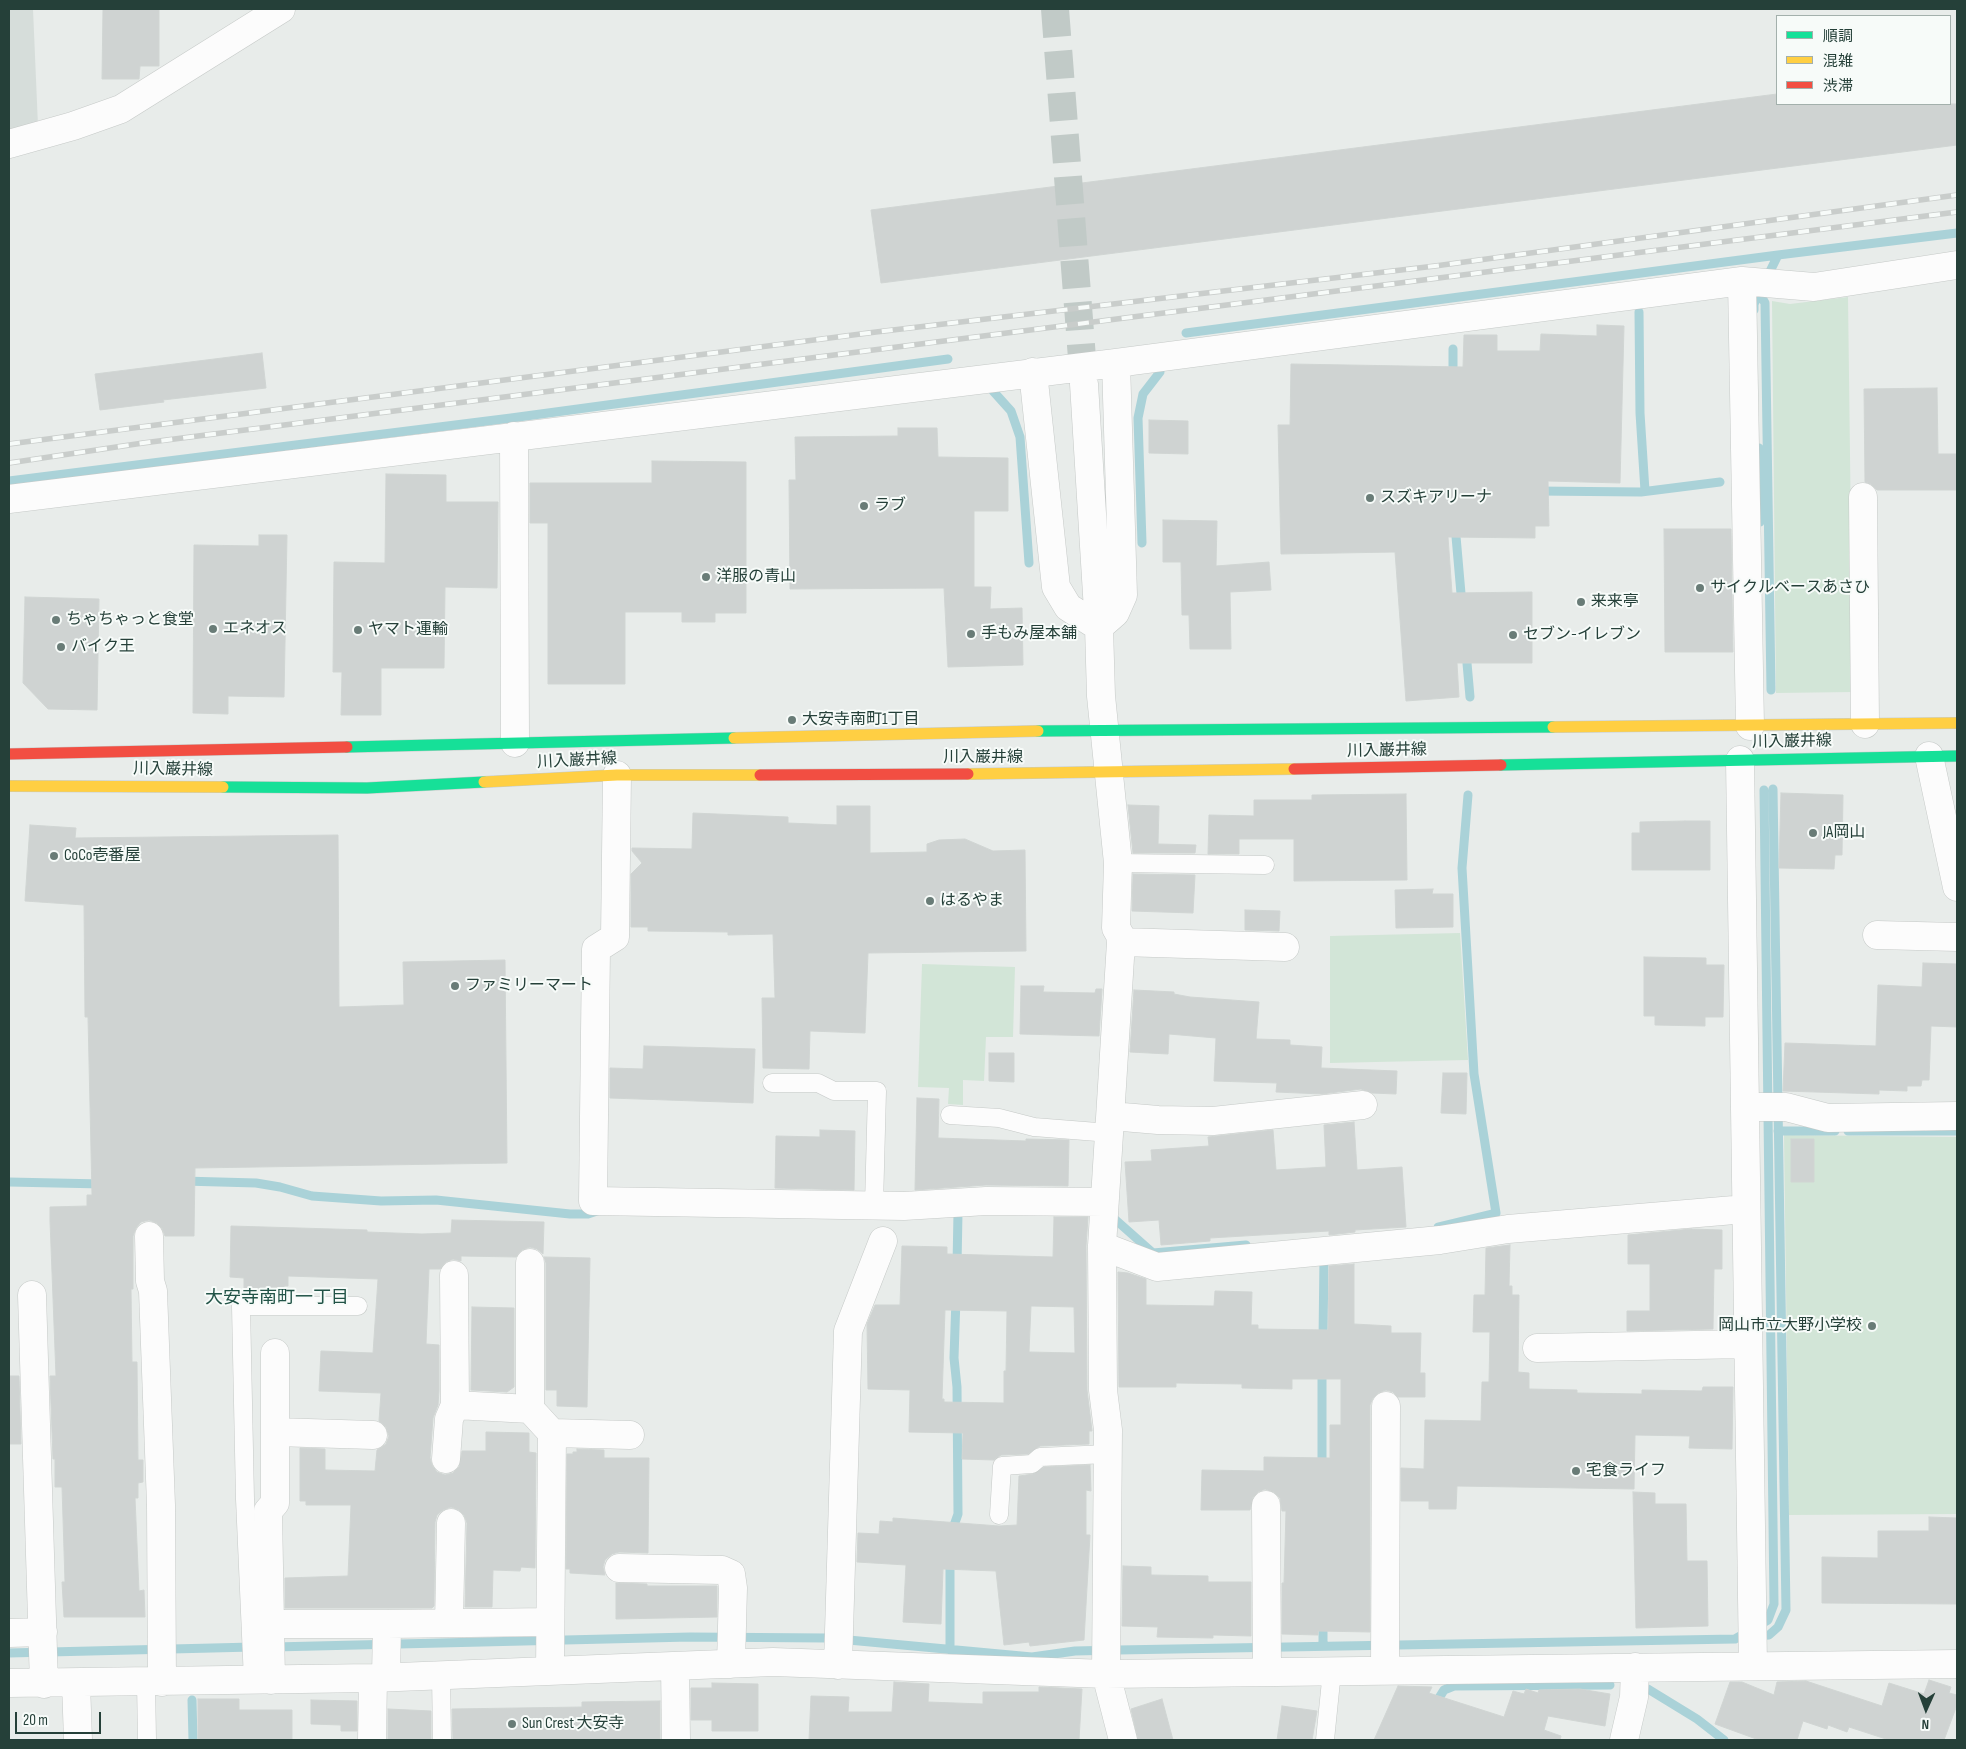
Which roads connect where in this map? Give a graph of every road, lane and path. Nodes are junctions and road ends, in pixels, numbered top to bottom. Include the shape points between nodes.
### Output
1 (281, 9) edge
2 (9, 144) edge
3 (1957, 265) edge
4 (1756, 283) junction
5 (1116, 362) junction
6 (1034, 372) junction
7 (1084, 384) tunnel mouth
8 (514, 436) junction
9 (1863, 497) dead end
10 (9, 499) edge
11 (1099, 627) junction
12 (1957, 723) edge
13 (1865, 724) junction
14 (1750, 726) junction
15 (1104, 730) junction
16 (515, 743) junction
17 (9, 754) edge
18 (1929, 756) junction
19 (1957, 756) edge
20 (1740, 760) junction
21 (1109, 772) junction
22 (617, 775) junction
23 (9, 786) edge
24 (1118, 863) junction
25 (1265, 864) dead end
26 (1957, 887) edge
27 (1877, 935) dead end
28 (1957, 936) edge
29 (1121, 942) junction
30 (1285, 947) dead end
31 (772, 1083) dead end
32 (1363, 1105) dead end
33 (1751, 1107) junction
34 (950, 1115) dead end
35 (1957, 1116) edge
36 (1110, 1125) junction
37 (874, 1205) junction
38 (1746, 1209) junction
39 (1103, 1219) junction
40 (149, 1236) dead end
41 (883, 1241) dead end
42 (530, 1263) dead end
43 (454, 1275) dead end
44 (32, 1295) dead end
45 (358, 1306) dead end
46 (1748, 1344) junction
47 (1538, 1348) dead end
48 (275, 1352) dead end
49 (455, 1405) junction
50 (1386, 1406) dead end
51 (530, 1409) junction
52 (275, 1432) junction
53 (552, 1433) junction
54 (373, 1435) dead end
55 (630, 1436) dead end
56 (1108, 1454) junction
57 (446, 1459) dead end
58 (1266, 1505) dead end
59 (999, 1516) dead end
60 (451, 1523) dead end
61 (619, 1568) dead end
62 (449, 1623) junction
63 (9, 1633) edge
64 (43, 1636) junction
65 (550, 1644) junction
66 (732, 1647) junction
67 (839, 1648) junction
68 (262, 1653) junction
69 (384, 1654) junction
70 (1267, 1654) junction
71 (1385, 1654) junction
72 (1106, 1657) junction
73 (1753, 1657) junction
74 (1957, 1664) edge
75 (675, 1666) junction
76 (1635, 1667) junction
77 (1332, 1671) junction
78 (44, 1675) junction
79 (157, 1675) junction
80 (441, 1675) junction
81 (76, 1683) junction
82 (9, 1684) edge
83 (78, 1740) edge
84 (147, 1740) edge
85 (372, 1740) edge
86 (442, 1740) edge
87 (676, 1740) edge
88 (1122, 1740) edge
89 (1325, 1740) edge
90 (1624, 1740) edge

1 - 2 street via 121,109
3 - 4 street via 1814,287
4 - 5 street
4 - 14 street
5 - 6 street
5 - 11 street via 1123,595 1115,613
6 - 8 street
6 - 11 street via 1056,587 1068,607
7 - 11 street
8 - 10 street
8 - 16 street
9 - 13 street
11 - 15 street
12 - 13 main road, 川入巌井線
13 - 14 main road, 川入巌井線
14 - 15 main road, 川入巌井線
15 - 16 main road, 川入巌井線
15 - 21 street
16 - 17 main road, 川入巌井線
18 - 19 main road, 川入巌井線
18 - 20 main road, 川入巌井線
18 - 26 street
20 - 21 main road, 川入巌井線
20 - 33 street
21 - 22 main road, 川入巌井線
21 - 24 street
22 - 23 main road, 川入巌井線 via 367,788
22 - 37 street via 615,937 596,949 593,1201
24 - 25 lane
24 - 29 street via 1116,928
27 - 28 street
29 - 30 street
29 - 36 street
31 - 37 lane via 818,1083 834,1091 877,1091
32 - 36 street via 1213,1121 1158,1120
33 - 35 street via 1786,1107 1828,1118
33 - 38 street
34 - 36 lane via 999,1118 1034,1127
36 - 39 street
37 - 39 street via 986,1201
38 - 39 street via 1508,1229 1440,1240 1157,1267
38 - 46 street
39 - 56 street via 1103,1390
40 - 79 street via 161,1505 162,1635
41 - 67 street via 848,1331
42 - 51 street
43 - 49 street
44 - 64 street
45 - 68 lane via 241,1306 245,1499
46 - 47 street
46 - 73 street
48 - 52 street
49 - 51 street
49 - 57 street via 449,1419
50 - 71 street
51 - 53 street
52 - 54 street
52 - 68 street via 275,1503 268,1511
53 - 55 street
53 - 65 street
56 - 59 lane via 1040,1457 1032,1464 1002,1466
56 - 72 street
58 - 70 street
60 - 62 street
61 - 66 street via 722,1570 731,1574
62 - 65 street
62 - 69 street
63 - 64 street
64 - 78 street
65 - 75 street
65 - 80 street
66 - 67 street via 773,1662
66 - 75 street
67 - 72 street
68 - 69 street
68 - 69 street
68 - 79 street
69 - 80 street
69 - 85 street
70 - 72 street
70 - 77 street
71 - 76 street
71 - 77 street
72 - 88 street
73 - 74 street
73 - 76 street
75 - 87 street
76 - 90 street via 1634,1697
77 - 89 lane
78 - 81 street
78 - 82 street
79 - 81 street
79 - 84 lane
80 - 86 lane
81 - 83 street

